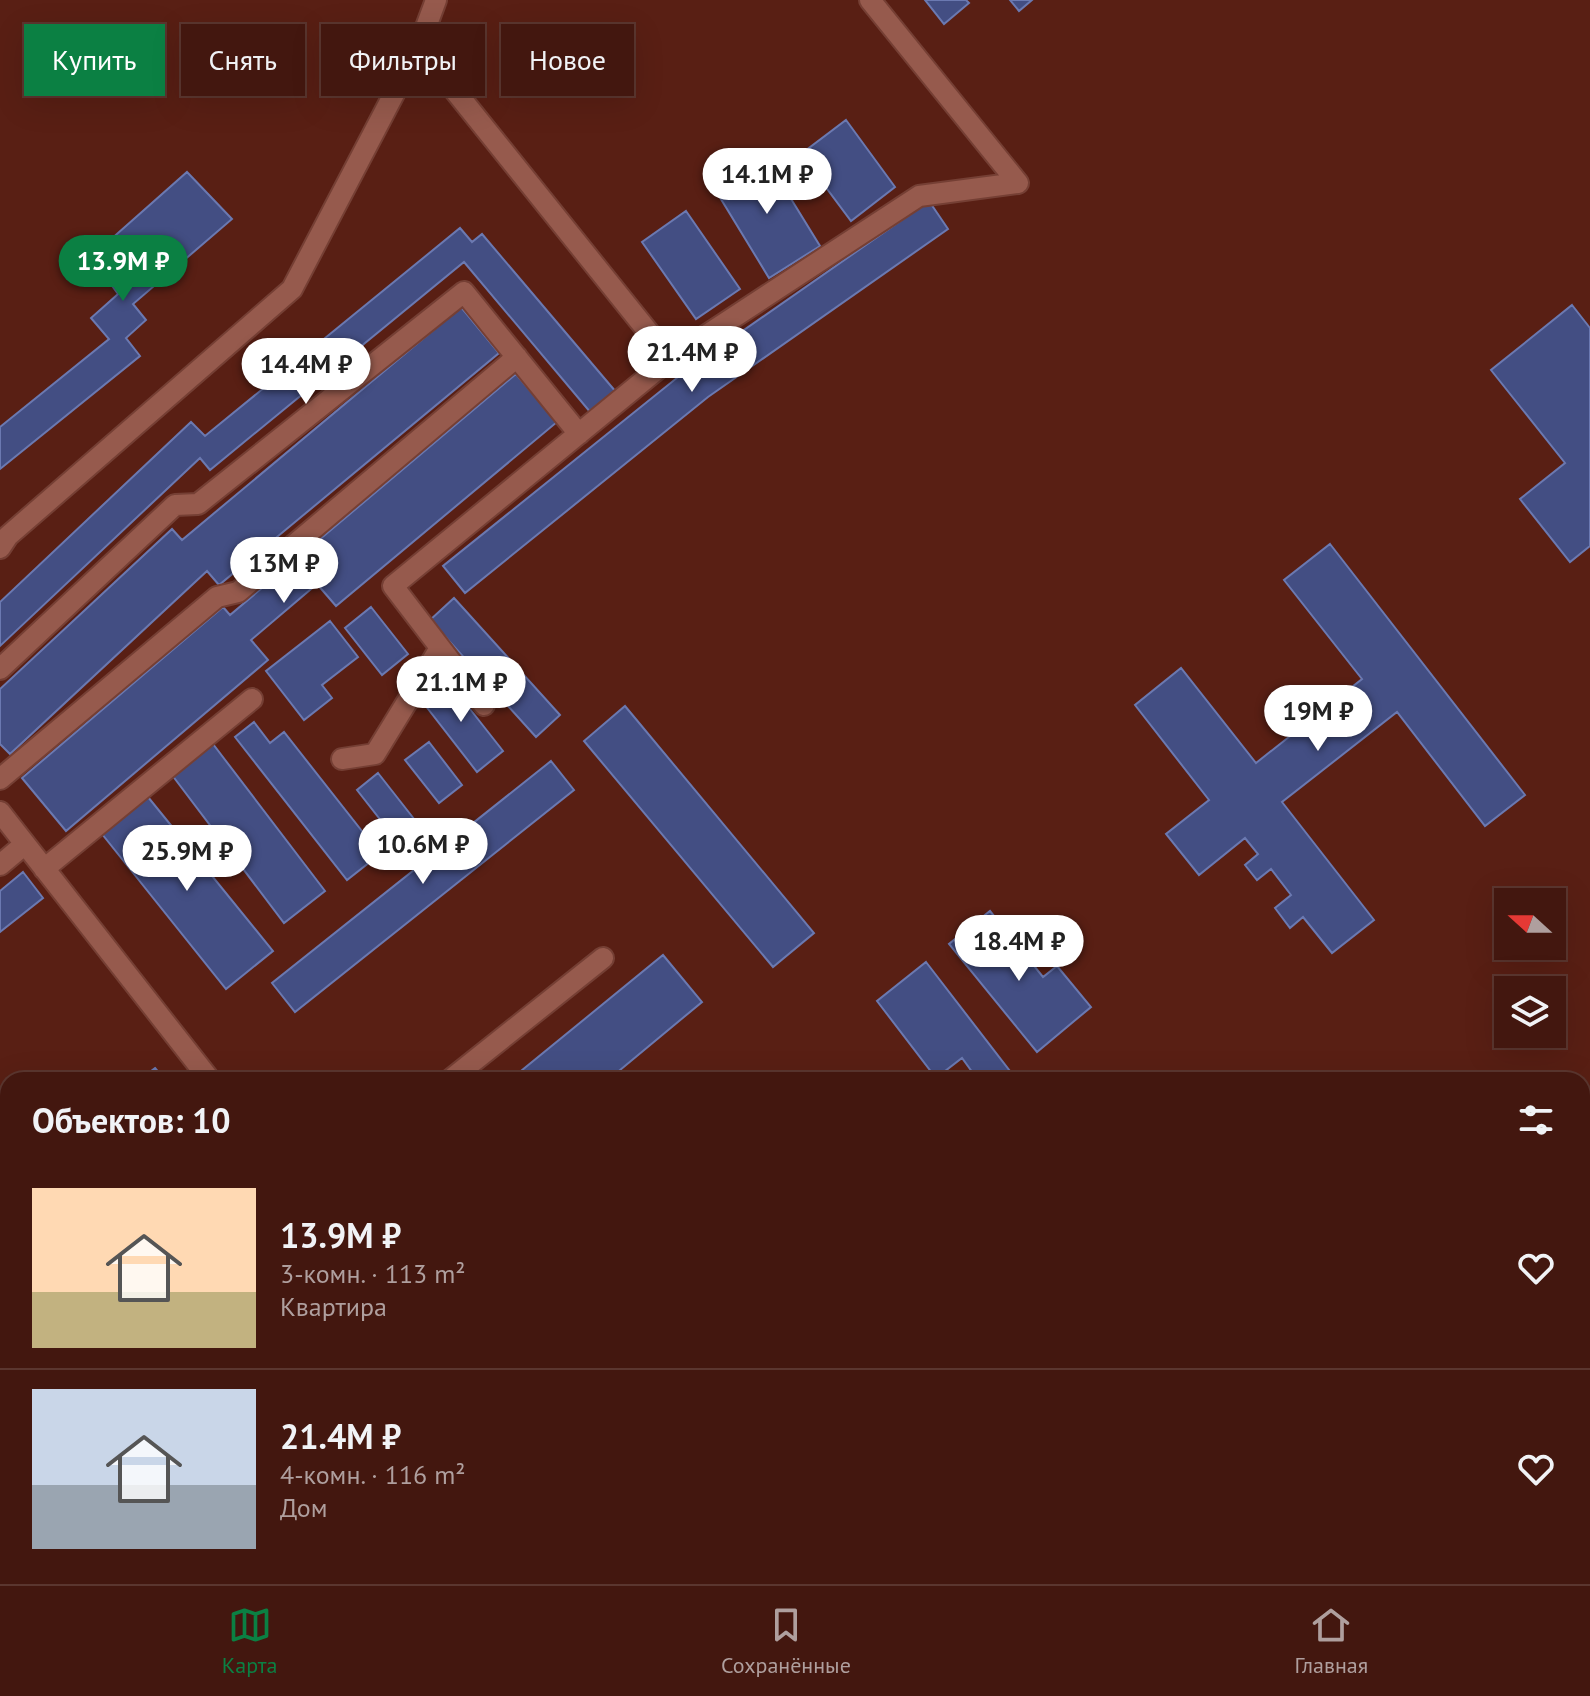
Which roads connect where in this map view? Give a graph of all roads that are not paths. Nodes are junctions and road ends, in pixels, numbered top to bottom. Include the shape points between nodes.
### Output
1 (436, 0) edge
2 (870, 0) edge
3 (427, 24) edge
4 (393, 96) edge
5 (459, 96) edge
6 (517, 357) junction
7 (670, 359) junction
8 (579, 434) junction
9 (3, 542) edge
10 (440, 648) junction
11 (0, 669) edge
12 (252, 699) dead end
13 (484, 705) dead end
14 (342, 759) dead end
15 (0, 779) edge
16 (0, 812) edge
17 (25, 844) junction
18 (0, 865) edge
19 (44, 869) junction
20 (603, 958) dead end
21 (204, 1072) edge
22 (460, 1072) edge

1 - 3 lane
2 - 7 lane via 1018,183 919,196
4 - 9 lane via 292,289
5 - 7 lane
6 - 8 lane
6 - 11 lane via 464,292 198,504 175,505
6 - 15 lane via 238,592 217,597
7 - 8 lane
8 - 10 lane via 393,586
10 - 13 lane
10 - 14 lane via 375,754
12 - 19 lane
16 - 17 lane
17 - 18 lane
17 - 19 lane
19 - 21 lane
20 - 22 lane

